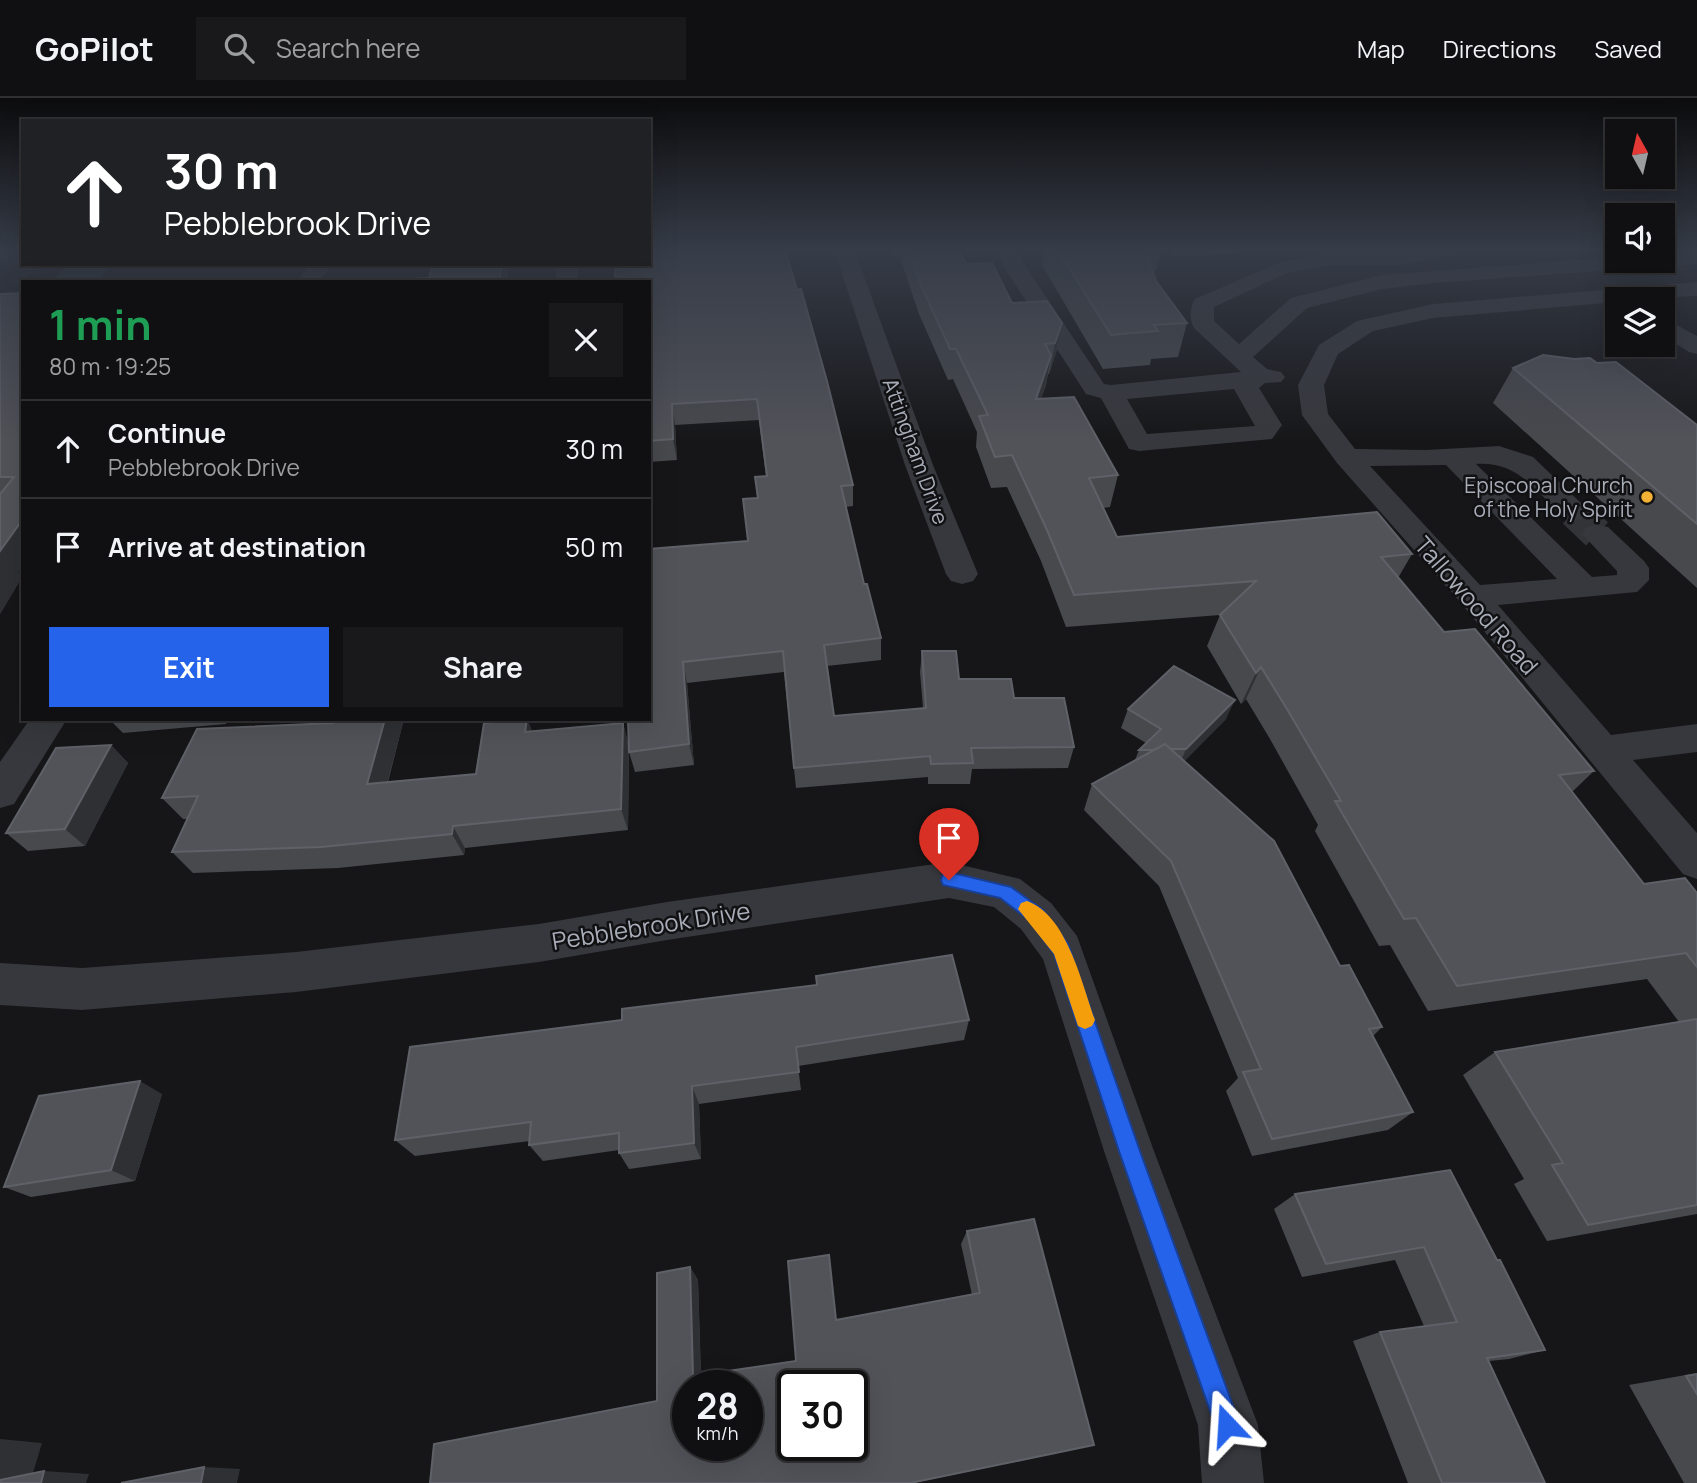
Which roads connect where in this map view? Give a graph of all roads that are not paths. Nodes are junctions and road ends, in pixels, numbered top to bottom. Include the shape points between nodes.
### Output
1 (866, 314) edge
2 (1046, 314) edge
3 (1202, 314) edge
4 (1287, 314) edge
5 (1421, 314) edge
6 (1240, 356) junction
7 (1259, 375) junction
8 (1311, 385) junction
9 (1111, 393) junction
10 (1453, 456) junction
11 (1346, 457) junction
12 (1574, 512) tunnel mouth
13 (1597, 534) tunnel mouth
14 (962, 574) dead end
15 (1584, 588) junction
16 (1472, 596) junction
17 (48, 721) edge
18 (1697, 738) edge
19 (1600, 750) junction
20 (0, 793) edge
21 (1697, 862) edge
22 (0, 984) edge
23 (1233, 1483) edge

1 - 14 street, Attingham Drive
2 - 9 street via 1095,389
3 - 6 street via 1202,323
4 - 6 street
5 - 8 street via 1365,326 1328,350
6 - 7 street
7 - 8 street
7 - 9 street
7 - 9 street via 1246,387 1269,425 1264,433 1139,443
8 - 11 street, Tallowood Road via 1315,415
10 - 11 street
10 - 12 street via 1512,457
10 - 15 street
11 - 16 street, Tallowood Road
13 - 15 street via 1635,574 1626,586
15 - 16 street
16 - 19 street, Tallowood Road
17 - 20 street
18 - 19 street
19 - 21 street, Tallowood Road
22 - 23 street, Pebblebrook Drive via 82,989 296,972 539,943 949,880 1005,892 1036,916 1062,950 1227,1425

